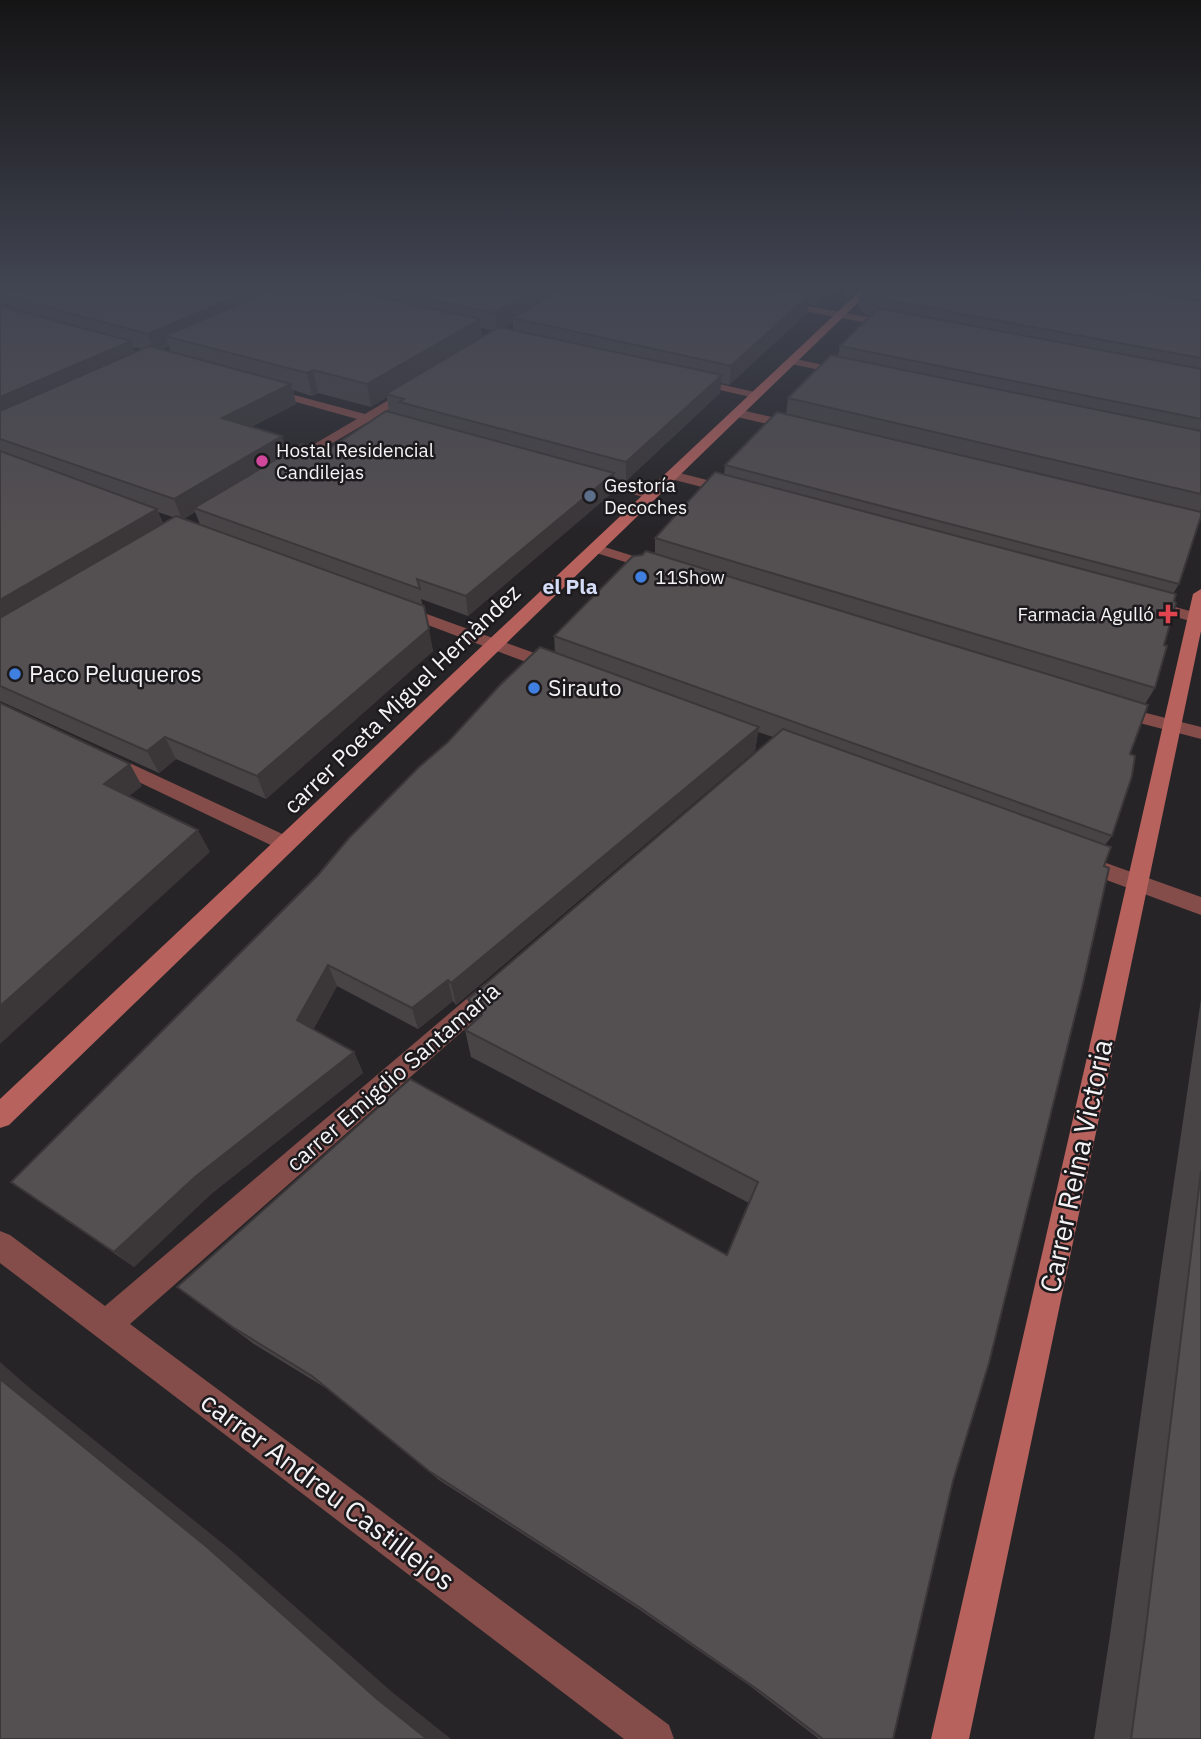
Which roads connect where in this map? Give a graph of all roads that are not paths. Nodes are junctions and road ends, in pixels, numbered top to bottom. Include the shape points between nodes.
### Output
1 (781, 370) edge
2 (835, 370) edge
3 (863, 376) edge
4 (685, 379) edge
5 (425, 383) edge
6 (251, 386) edge
7 (755, 395) junction
8 (737, 413) junction
9 (366, 418) junction
10 (386, 423) edge
11 (812, 431) edge
12 (282, 469) edge
13 (570, 473) edge
14 (671, 475) junction
15 (651, 495) junction
16 (751, 496) edge
17 (595, 548) junction
18 (669, 572) edge
19 (1128, 599) edge
20 (391, 606) edge
21 (1199, 610) edge
22 (494, 644) junction
23 (570, 673) edge
24 (1096, 705) edge
25 (1172, 726) junction
26 (1201, 733) edge
27 (85, 748) edge
28 (286, 844) junction
29 (1060, 854) edge
30 (1138, 883) junction
31 (1201, 906) edge
32 (509, 976) edge
33 (0, 1116) edge
34 (0, 1245) edge
35 (107, 1324) junction
36 (654, 1739) edge
37 (950, 1739) edge

1 - 7 street, carrer Poeta Miguel Hernàndez
2 - 3 street
4 - 7 street
5 - 9 street
6 - 9 street
7 - 8 street, carrer Poeta Miguel Hernàndez
8 - 11 street
8 - 14 street, carrer Poeta Miguel Hernàndez
9 - 10 street
9 - 12 street
13 - 15 street
14 - 15 street, carrer Poeta Miguel Hernàndez
14 - 16 street
15 - 17 street, carrer Poeta Miguel Hernàndez
17 - 18 street
17 - 22 street, carrer Poeta Miguel Hernàndez
19 - 21 street
20 - 22 street
21 - 25 street, Carrer Reina Victoria
22 - 23 street
22 - 28 street, carrer Poeta Miguel Hernàndez
24 - 25 street
25 - 26 street
25 - 30 street, Carrer Reina Victoria
27 - 28 street
28 - 33 street, carrer Poeta Miguel Hernàndez
29 - 30 street
30 - 31 street
30 - 37 street, Carrer Reina Victoria
32 - 35 street, carrer Emigdio Santamaria
34 - 35 street, carrer Andreu Castillejos
35 - 36 street, carrer Andreu Castillejos

